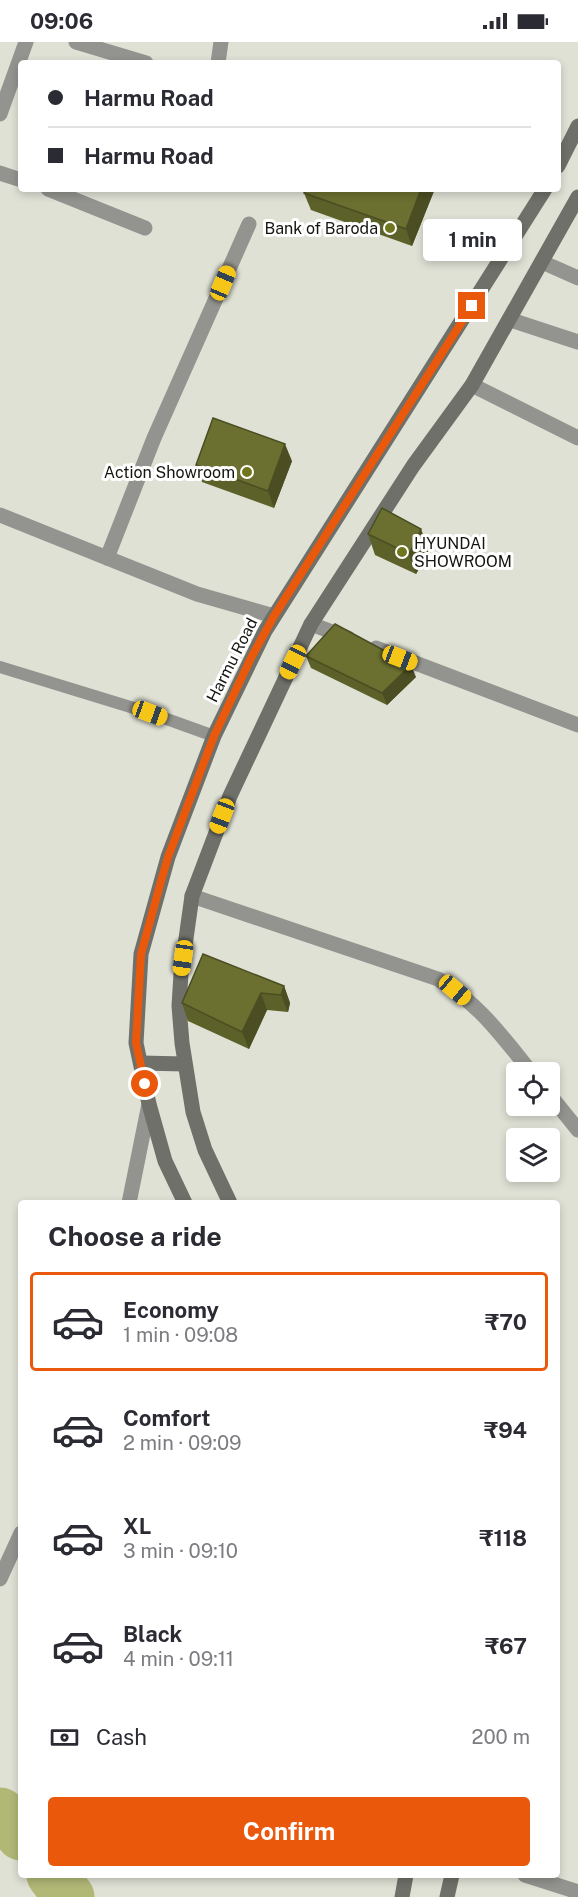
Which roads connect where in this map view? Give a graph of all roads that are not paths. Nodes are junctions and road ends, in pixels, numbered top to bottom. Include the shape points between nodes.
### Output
1 (26, 42) edge
2 (76, 42) edge
3 (221, 42) edge
4 (22, 60) edge
5 (136, 60) edge
6 (218, 60) edge
7 (15, 91) edge
8 (0, 114) edge
9 (578, 126) edge
10 (561, 160) edge
11 (0, 173) edge
12 (18, 179) edge
13 (55, 192) edge
14 (543, 192) edge
15 (578, 197) edge
16 (249, 224) dead end
17 (145, 228) dead end
18 (542, 262) junction
19 (578, 278) edge
20 (511, 320) junction
21 (578, 342) edge
22 (472, 385) junction
23 (578, 438) edge
24 (0, 515) edge
25 (107, 558) junction
26 (274, 616) junction
27 (311, 624) junction
28 (0, 667) edge
29 (578, 725) edge
30 (214, 736) junction
31 (192, 896) junction
32 (523, 1062) edge
33 (141, 1063) junction
34 (185, 1064) junction
35 (149, 1104) junction
36 (560, 1108) edge
37 (578, 1130) edge
38 (130, 1200) edge
39 (184, 1200) edge
40 (229, 1200) edge
41 (18, 1540) edge
42 (0, 1579) edge
43 (405, 1878) edge
44 (451, 1878) edge
45 (534, 1878) edge
46 (578, 1892) edge
47 (402, 1897) edge
48 (447, 1897) edge

1 - 4 street
2 - 5 street
3 - 6 street
7 - 8 street
9 - 10 main road
11 - 12 street
13 - 17 street
14 - 26 main road, Harmu Road
15 - 18 main road
16 - 25 street via 154,438
18 - 19 street
18 - 20 main road
20 - 21 street
20 - 22 main road
22 - 23 street
22 - 27 main road via 413,466
24 - 25 street
25 - 26 street via 197,594
26 - 30 main road, Harmu Road
27 - 29 street
27 - 31 main road via 230,796
28 - 30 lane
30 - 33 main road, Harmu Road via 168,857 141,954 136,1043
31 - 32 street via 438,979 486,1016
31 - 34 main road via 179,1006
33 - 34 main road
33 - 35 main road, Harmu Road
34 - 40 main road via 196,1122
35 - 38 street
35 - 39 main road, Harmu Road via 165,1161
36 - 37 street
41 - 42 street
43 - 47 main road
44 - 48 main road
45 - 46 street

